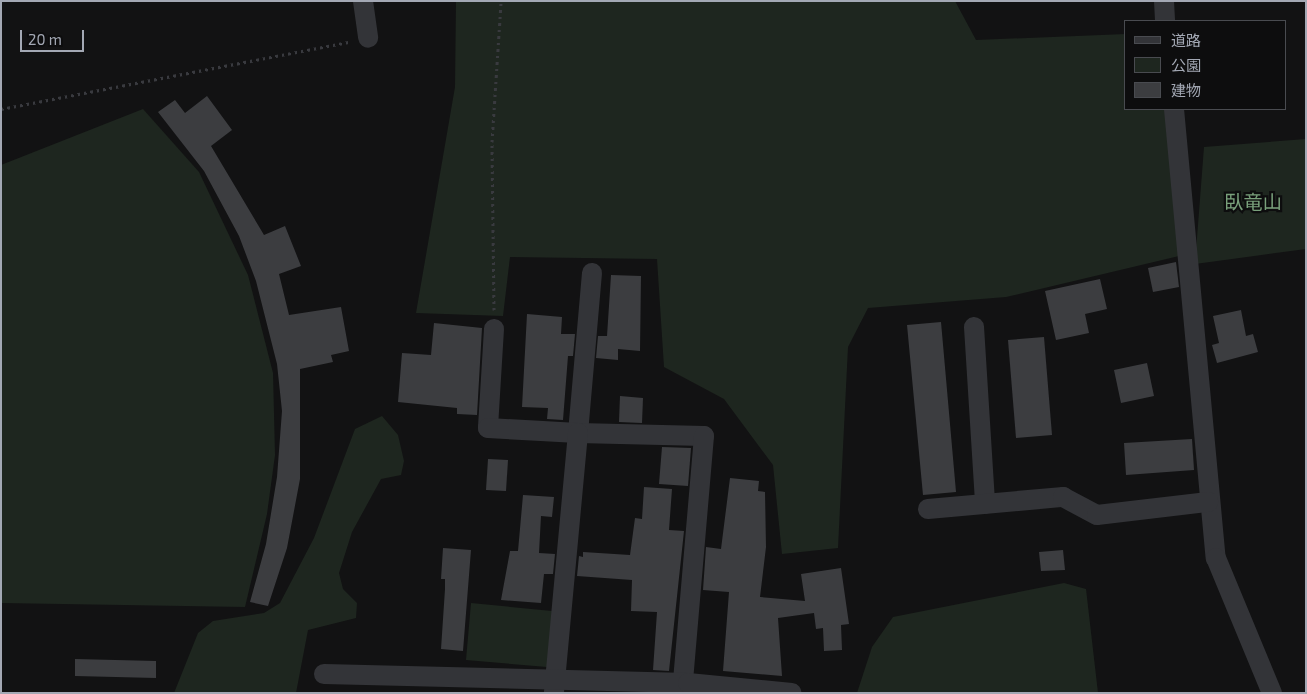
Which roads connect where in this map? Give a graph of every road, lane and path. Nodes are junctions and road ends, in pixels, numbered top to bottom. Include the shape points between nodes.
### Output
1 (363, 1) edge
2 (501, 1) edge
3 (1164, 1) edge
4 (1165, 20) edge
5 (368, 38) joint
6 (1, 109) edge
7 (1174, 110) edge
8 (592, 273) dead end
9 (974, 328) dead end
10 (494, 329) joint
11 (578, 433) junction
12 (1208, 502) junction
13 (985, 504) junction
14 (928, 509) dead end
15 (324, 674) dead end
16 (429, 684) edge
17 (554, 685) edge
18 (686, 686) edge
19 (792, 693) edge
20 (1272, 693) edge

1 - 5 street
2 - 10 path via 492,142
3 - 4 street
5 - 6 path
7 - 12 street
8 - 11 street
9 - 13 street
10 - 11 street via 488,428
11 - 17 street
11 - 18 street via 704,436
12 - 13 street via 1097,515 1063,497
12 - 20 street via 1216,558
13 - 14 street
15 - 16 street
16 - 17 street
17 - 18 street
18 - 19 street

